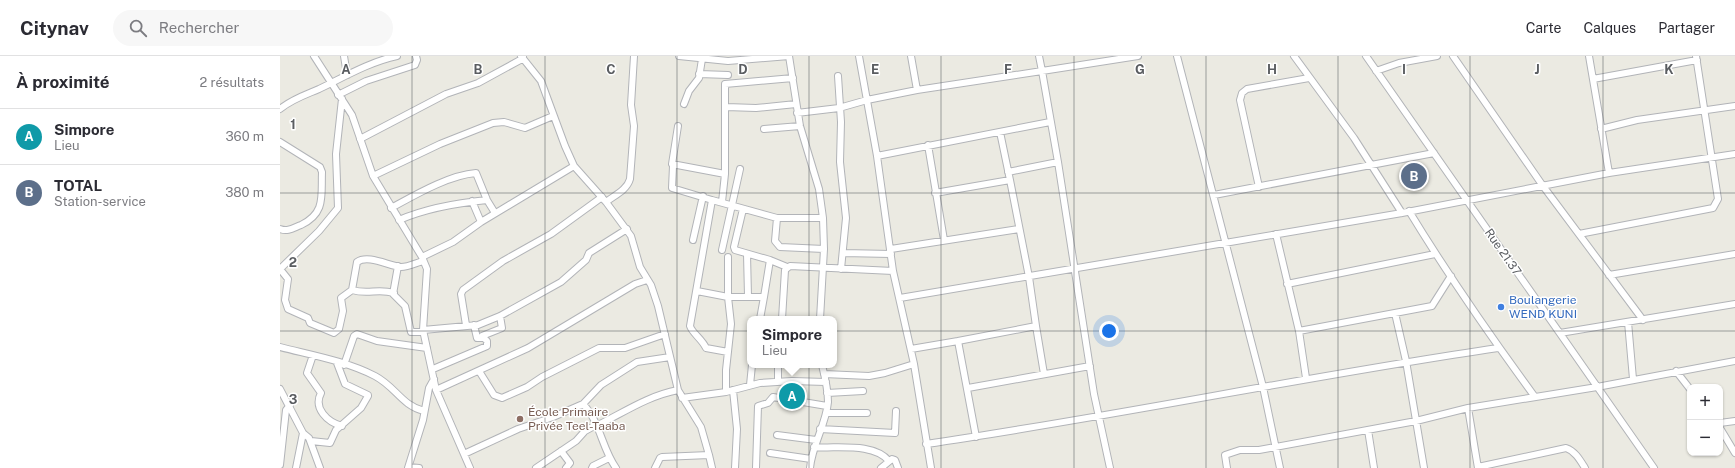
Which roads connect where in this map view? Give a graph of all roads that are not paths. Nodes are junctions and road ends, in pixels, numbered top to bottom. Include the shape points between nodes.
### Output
1 (314, 56) edge
2 (344, 56) edge
3 (397, 56) edge
4 (416, 56) edge
5 (634, 56) edge
6 (679, 56) edge
7 (789, 56) edge
8 (859, 56) edge
9 (911, 56) edge
10 (1039, 56) edge
11 (1138, 56) edge
12 (1177, 56) edge
13 (1294, 56) edge
14 (1366, 56) edge
15 (1437, 56) edge
16 (1453, 56) edge
17 (1589, 56) edge
18 (522, 57) edge
19 (703, 58) edge
20 (720, 58) edge
21 (754, 58) edge
22 (1696, 58) edge
23 (378, 59) edge
24 (1042, 70) junction
25 (1376, 70) junction
26 (699, 74) junction
27 (347, 75) junction
28 (728, 75) dead end
29 (838, 76) dead end
30 (793, 78) junction
31 (1308, 78) junction
32 (1593, 79) junction
33 (331, 82) junction
34 (917, 90) junction
35 (340, 97) junction
36 (867, 100) junction
37 (684, 104) dead end
38 (796, 104) junction
39 (1735, 106) edge
40 (726, 107) junction
41 (840, 108) junction
42 (280, 109) edge
43 (1703, 110) junction
44 (797, 113) junction
45 (554, 116) junction
46 (1050, 122) junction
47 (678, 126) dead end
48 (800, 126) junction
49 (764, 129) dead end
50 (1601, 129) junction
51 (1000, 132) junction
52 (360, 138) junction
53 (280, 142) edge
54 (928, 144) junction
55 (1434, 153) junction
56 (1735, 154) edge
57 (877, 156) junction
58 (1711, 158) junction
59 (1058, 162) junction
60 (1371, 165) junction
61 (574, 166) junction
62 (673, 166) junction
63 (740, 169) dead end
64 (1008, 172) junction
65 (1608, 173) junction
66 (725, 174) junction
67 (373, 176) junction
68 (1010, 180) junction
69 (1543, 186) junction
70 (1259, 187) junction
71 (935, 193) junction
72 (1214, 195) junction
73 (703, 196) junction
74 (1467, 199) junction
75 (487, 200) junction
76 (604, 200) junction
77 (712, 200) junction
78 (472, 201) junction
79 (722, 202) junction
80 (732, 206) junction
81 (391, 208) junction
82 (743, 209) junction
83 (1406, 212) junction
84 (495, 213) junction
85 (777, 218) junction
86 (823, 218) junction
87 (399, 220) junction
88 (481, 222) junction
89 (280, 229) edge
90 (627, 229) junction
91 (1019, 229) junction
92 (1276, 234) junction
93 (1579, 234) junction
94 (693, 240) dead end
95 (944, 240) junction
96 (1226, 241) junction
97 (824, 249) junction
98 (722, 250) dead end
99 (891, 252) junction
100 (843, 253) junction
101 (747, 254) junction
102 (1435, 254) junction
103 (1735, 254) edge
104 (728, 258) dead end
105 (422, 259) junction
106 (770, 260) junction
107 (398, 266) junction
108 (787, 267) junction
109 (1075, 267) junction
110 (823, 268) junction
111 (280, 269) edge
112 (842, 269) junction
113 (894, 271) junction
114 (1610, 275) junction
115 (1451, 276) junction
116 (1029, 277) junction
117 (647, 280) junction
118 (1287, 284) junction
119 (352, 290) junction
120 (697, 291) junction
121 (394, 293) junction
122 (748, 296) junction
123 (728, 297) junction
124 (764, 297) junction
125 (900, 298) junction
126 (1735, 304) edge
127 (1395, 313) junction
128 (500, 316) junction
129 (761, 316) edge
130 (782, 316) edge
131 (820, 316) edge
132 (1643, 320) junction
133 (1628, 322) junction
134 (466, 325) junction
135 (474, 325) junction
136 (1036, 326) junction
137 (423, 331) junction
138 (1298, 331) junction
139 (1560, 333) junction
140 (665, 334) junction
141 (483, 338) junction
142 (958, 341) junction
143 (280, 347) edge
144 (427, 348) junction
145 (1498, 348) junction
146 (911, 349) junction
147 (728, 352) junction
148 (313, 355) junction
149 (670, 357) junction
150 (1406, 361) junction
151 (1735, 361) edge
152 (337, 363) junction
153 (914, 364) junction
154 (344, 365) junction
155 (1090, 366) junction
156 (752, 368) edge
157 (778, 368) edge
158 (823, 368) edge
159 (433, 369) junction
160 (479, 371) junction
161 (1676, 371) junction
162 (824, 374) junction
163 (1044, 374) junction
164 (1306, 378) junction
165 (434, 379) junction
166 (1633, 379) junction
167 (778, 382) junction
168 (826, 382) junction
169 (750, 385) junction
170 (1687, 385) edge
171 (1264, 387) junction
172 (1597, 387) junction
173 (968, 388) junction
174 (280, 389) edge
175 (436, 390) junction
176 (678, 390) junction
177 (733, 390) junction
178 (863, 391) dead end
179 (726, 392) junction
180 (827, 393) junction
181 (1535, 397) junction
182 (682, 398) junction
183 (583, 404) junction
184 (280, 406) edge
185 (288, 408) junction
186 (1468, 408) junction
187 (826, 410) junction
188 (424, 411) junction
189 (896, 411) dead end
190 (867, 413) dead end
191 (1099, 417) junction
192 (1416, 421) junction
193 (1735, 421) edge
194 (1723, 423) edge
195 (596, 425) junction
196 (342, 426) junction
197 (820, 429) junction
198 (1368, 430) junction
199 (304, 433) junction
200 (1723, 433) edge
201 (777, 435) dead end
202 (976, 437) junction
203 (816, 440) junction
204 (311, 441) junction
205 (926, 444) junction
206 (814, 447) junction
207 (1274, 447) junction
208 (561, 451) junction
209 (770, 453) dead end
210 (1735, 453) edge
211 (464, 454) junction
212 (709, 455) junction
213 (609, 458) junction
214 (811, 459) junction
215 (888, 461) junction
216 (280, 465) edge
217 (408, 467) edge
218 (1478, 467) edge
219 (296, 468) edge
220 (320, 468) edge
221 (419, 468) edge
222 (470, 468) edge
223 (536, 468) edge
224 (566, 468) edge
225 (592, 468) edge
226 (616, 468) edge
227 (655, 468) edge
228 (712, 468) edge
229 (736, 468) edge
230 (756, 468) edge
231 (810, 468) edge
232 (880, 468) edge
233 (898, 468) edge
234 (931, 468) edge
235 (1110, 468) edge
236 (1227, 468) edge
237 (1280, 468) edge
238 (1374, 468) edge
239 (1424, 468) edge
240 (1585, 468) edge
241 (1654, 468) edge

1 - 33 street
2 - 27 street
3 - 23 street
4 - 35 street via 415,65 366,81
5 - 76 street via 631,105 634,126 629,184
6 - 19 street
7 - 21 street
7 - 30 street
8 - 36 street
9 - 34 street
10 - 24 street
11 - 24 street
12 - 72 street
13 - 31 street
14 - 25 street, Rue 21.37
15 - 25 street
16 - 69 street
17 - 32 street
18 - 45 street via 541,81
18 - 52 street via 478,83 446,94
19 - 20 street
19 - 26 street
20 - 21 street
22 - 32 street
22 - 43 street
23 - 27 street
24 - 34 street
24 - 46 street
25 - 55 street, Rue 21.37
26 - 28 street
26 - 37 street
27 - 33 street
29 - 41 street
30 - 38 street
30 - 40 street via 725,84
31 - 60 street
31 - 70 street via 1247,89 1242,93 1240,100
32 - 50 street
33 - 35 street
33 - 42 street via 294,98
34 - 36 street
35 - 52 street via 352,115
35 - 111 street via 336,154 338,208 319,231
36 - 41 street
36 - 57 street
38 - 40 street via 756,108
38 - 44 street
39 - 43 street
40 - 66 street
41 - 44 street
41 - 100 street via 840,157 846,218
43 - 50 street via 1637,120
43 - 58 street
44 - 48 street
45 - 61 street
45 - 67 street via 525,128 504,122 494,123 440,144
46 - 51 street
46 - 59 street
47 - 62 street
48 - 49 street
48 - 86 street via 819,189
50 - 65 street
51 - 54 street
51 - 64 street
52 - 67 street
53 - 89 street via 320,167 322,172 320,208 314,217 292,229
54 - 57 street
54 - 71 street
55 - 60 street
55 - 74 street, Rue 21.37
56 - 58 street
57 - 99 street
58 - 65 street
58 - 93 street via 1718,199 1713,208
59 - 64 street
59 - 109 street
60 - 70 street
60 - 83 street
61 - 76 street
61 - 84 street
62 - 66 street
62 - 73 street via 672,188
63 - 80 street
64 - 68 street
65 - 69 street
66 - 79 street
67 - 81 street
68 - 71 street
68 - 91 street
69 - 74 street
69 - 93 street
70 - 72 street
71 - 95 street
72 - 96 street
73 - 77 street
73 - 94 street
74 - 83 street
74 - 139 street, Rue 21.37
75 - 78 street
75 - 81 street via 476,173 468,173
75 - 84 street
76 - 90 street
76 - 134 street via 502,262 463,290 461,294
77 - 79 street
77 - 120 street
78 - 87 street via 429,209
78 - 88 street
79 - 80 street
80 - 82 street
80 - 98 street
81 - 87 street
82 - 85 street
82 - 101 street via 734,249
83 - 92 street
83 - 102 street
84 - 88 street
85 - 86 street
85 - 97 street via 775,241 780,247
86 - 97 street
87 - 105 street
88 - 105 street via 453,242
90 - 117 street
90 - 128 street via 589,253 586,260 561,282
91 - 95 street
91 - 116 street
92 - 96 street
92 - 118 street
93 - 114 street
95 - 99 street
96 - 109 street
96 - 171 street
97 - 110 street
99 - 100 street
99 - 113 street
100 - 112 street
101 - 106 street
101 - 122 street
102 - 115 street
102 - 118 street
103 - 114 street
104 - 123 street
105 - 107 street via 404,267
105 - 137 street via 427,269
106 - 108 street
106 - 124 street
107 - 119 street via 388,262 359,260
107 - 121 street
108 - 110 street
108 - 130 street
109 - 116 street
109 - 155 street
110 - 112 street
110 - 131 street
111 - 119 street via 288,279 288,309 308,318 310,323 334,333 339,329 343,311 341,298
112 - 113 street
113 - 125 street
114 - 132 street
115 - 127 street via 1432,306
115 - 145 street
116 - 125 street
116 - 136 street
117 - 140 street via 654,292
117 - 160 street via 630,286 528,348
118 - 138 street
119 - 121 street via 363,293 382,290
120 - 123 street
120 - 147 street via 691,329 709,350
121 - 137 street via 405,306 411,332
122 - 123 street
122 - 124 street
123 - 147 street via 731,324
124 - 129 street
125 - 146 street
126 - 132 street
127 - 138 street
127 - 150 street
128 - 135 street
128 - 141 street via 502,328 484,334
132 - 133 street
133 - 139 street
133 - 166 street
134 - 135 street
134 - 137 street
135 - 141 street via 478,338
136 - 142 street
136 - 163 street
137 - 144 street
138 - 164 street
139 - 172 street, Rue 21.37
140 - 149 street
140 - 160 street via 625,348 599,348 502,398 494,395
141 - 159 street via 487,341 487,346
142 - 146 street
142 - 173 street
143 - 148 street
144 - 154 street via 377,341 357,334
144 - 159 street
145 - 150 street
145 - 181 street
146 - 153 street
147 - 179 street
148 - 152 street
148 - 196 street via 307,373 321,393 318,399 320,409 324,416
149 - 176 street
149 - 183 street via 637,362 601,385
150 - 164 street
150 - 192 street
151 - 161 street
152 - 154 street
152 - 196 street via 345,384 368,395 361,408
153 - 162 street via 869,376
153 - 205 street
154 - 188 street via 374,375 387,383 409,406
155 - 163 street
155 - 191 street
156 - 169 street
157 - 167 street
158 - 162 street
159 - 165 street
160 - 175 street
161 - 166 street
161 - 170 street
162 - 168 street
163 - 173 street
164 - 171 street
165 - 175 street
165 - 188 street via 429,388
166 - 172 street
167 - 168 street
167 - 169 street
168 - 180 street
169 - 177 street
171 - 191 street
171 - 207 street
172 - 181 street
172 - 241 street, Rue 21.37
173 - 202 street
174 - 185 street
175 - 211 street
176 - 182 street
176 - 195 street via 664,392 642,401
177 - 179 street
177 - 229 street via 737,429
178 - 180 street
179 - 182 street
180 - 187 street
181 - 186 street
182 - 212 street via 701,427
183 - 195 street
183 - 211 street via 518,429
184 - 185 street
185 - 199 street
185 - 216 street
186 - 192 street
186 - 218 street
187 - 190 street
187 - 197 street
187 - 230 street via 774,397 768,403 758,406
188 - 217 street
189 - 197 street via 895,433
191 - 202 street
191 - 235 street
192 - 198 street
192 - 239 street
193 - 194 street
195 - 208 street
195 - 213 street
196 - 204 street via 333,433 330,443
197 - 203 street
198 - 207 street
198 - 238 street
199 - 204 street
199 - 219 street
200 - 210 street
201 - 203 street
202 - 205 street
203 - 206 street
204 - 220 street
205 - 234 street
206 - 214 street
206 - 215 street via 865,449 880,452
207 - 236 street via 1240,450 1225,455
207 - 237 street
208 - 223 street
208 - 224 street via 570,463
209 - 214 street
211 - 222 street
212 - 227 street via 662,457
212 - 228 street
213 - 225 street
213 - 226 street
214 - 231 street
215 - 232 street
215 - 233 street via 895,460
217 - 221 street
218 - 240 street via 1566,448 1577,455

